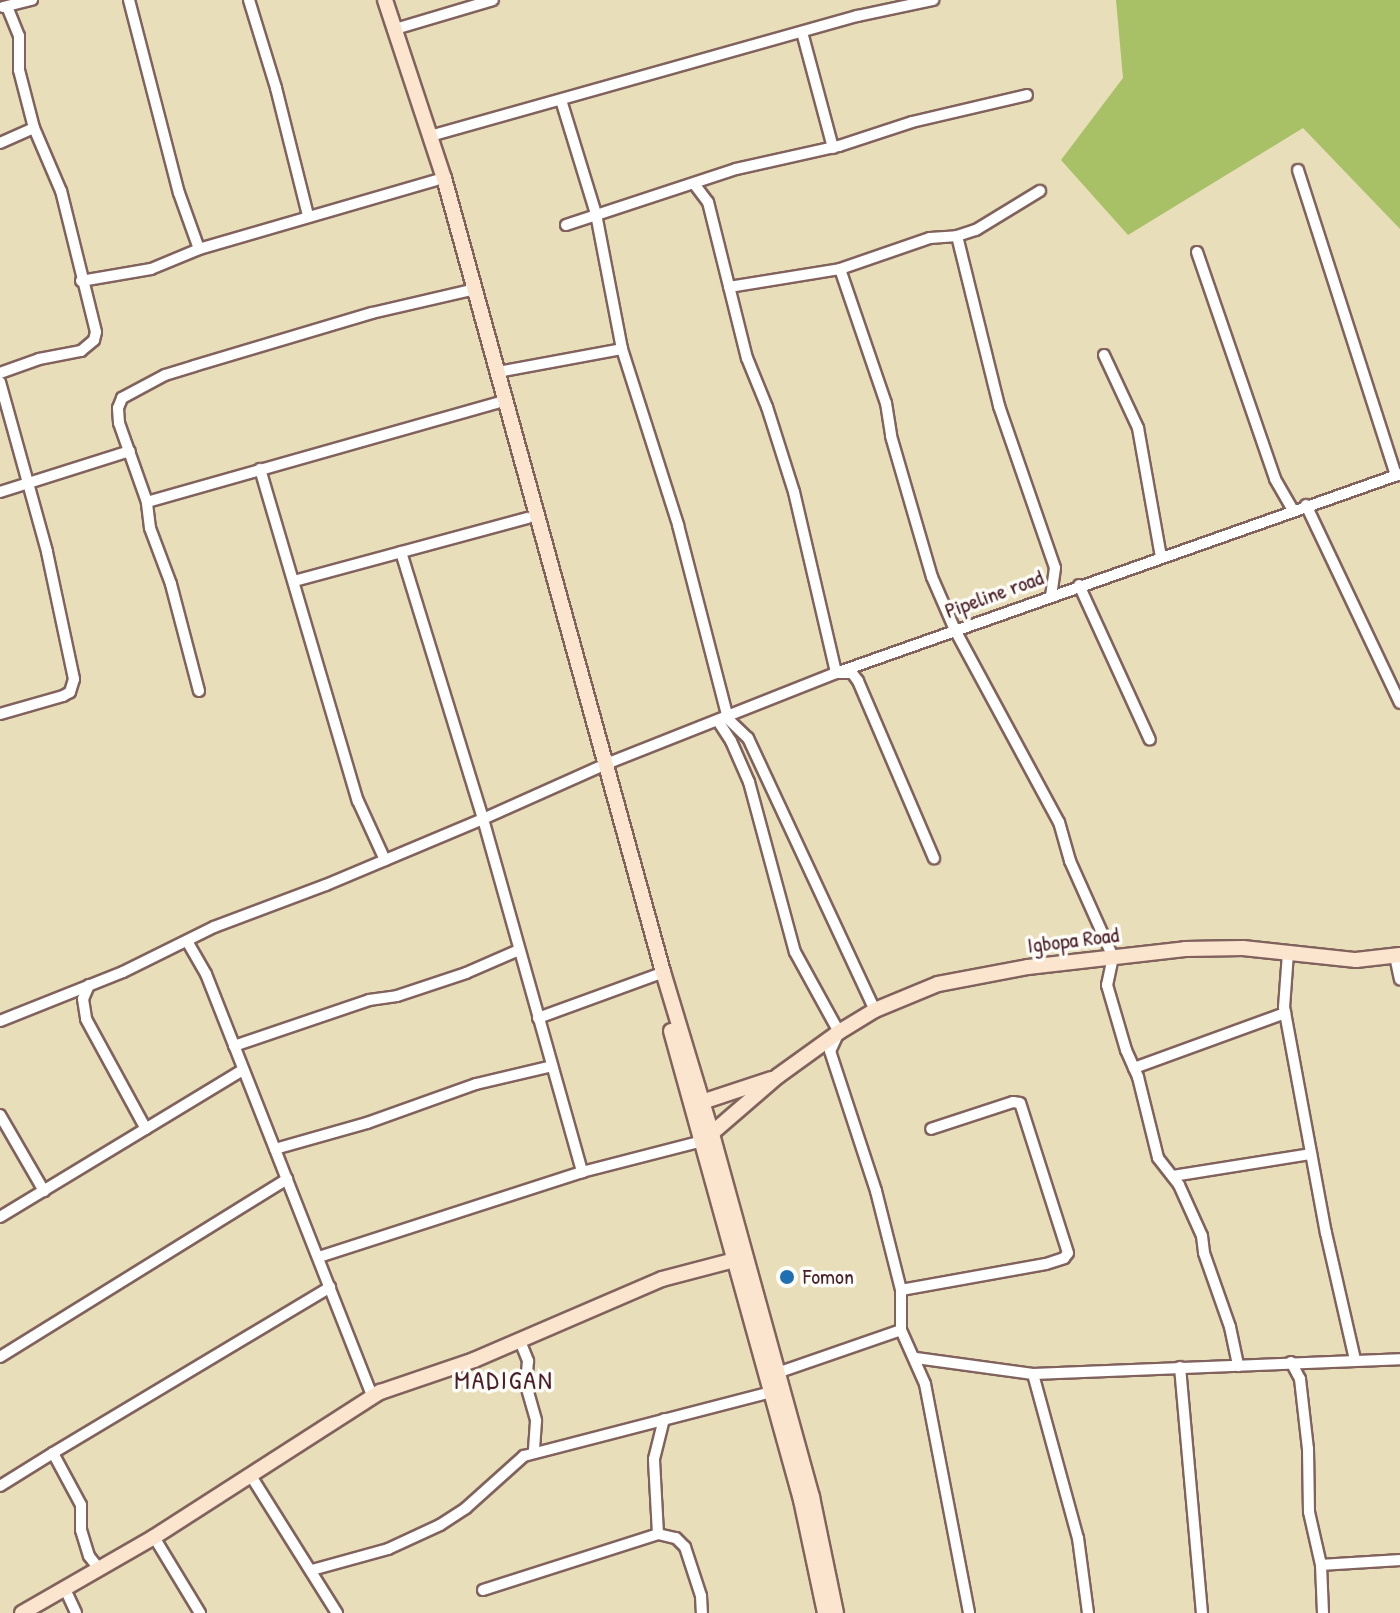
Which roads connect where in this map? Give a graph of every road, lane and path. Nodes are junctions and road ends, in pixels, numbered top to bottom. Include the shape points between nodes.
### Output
1 (32, 0) edge
2 (129, 0) edge
3 (249, 0) edge
4 (376, 0) edge
5 (385, 0) edge
6 (493, 0) edge
7 (933, 0) edge
8 (3, 7) edge
9 (395, 29) junction
10 (802, 32) junction
11 (1027, 95) dead end
12 (561, 100) junction
13 (34, 128) junction
14 (430, 136) junction
15 (0, 143) edge
16 (833, 148) junction
17 (1298, 170) dead end
18 (436, 180) junction
19 (695, 185) junction
20 (1040, 191) dead end
21 (596, 214) junction
22 (308, 215) junction
23 (566, 225) dead end
24 (957, 236) junction
25 (199, 249) junction
26 (1197, 252) dead end
27 (840, 269) junction
28 (81, 281) junction
29 (729, 287) junction
30 (467, 291) junction
31 (622, 349) junction
32 (1104, 355) dead end
33 (498, 372) junction
34 (0, 373) edge
35 (0, 382) edge
36 (497, 403) junction
37 (130, 451) junction
38 (260, 469) junction
39 (1398, 475) edge
40 (26, 482) junction
41 (0, 492) edge
42 (147, 502) junction
43 (1306, 505) junction
44 (1293, 510) junction
45 (528, 518) junction
46 (401, 552) junction
47 (1161, 557) junction
48 (294, 581) junction
49 (1079, 585) junction
50 (1051, 595) junction
51 (955, 630) junction
52 (836, 673) junction
53 (199, 691) dead end
54 (1400, 703) edge
55 (0, 714) edge
56 (723, 720) junction
57 (1150, 740) dead end
58 (602, 766) junction
59 (483, 819) junction
60 (934, 858) dead end
61 (385, 860) junction
62 (187, 941) junction
63 (519, 950) junction
64 (1288, 953) junction
65 (1397, 956) edge
66 (1113, 957) junction
67 (656, 975) junction
68 (1400, 979) edge
69 (89, 985) junction
70 (875, 1010) junction
71 (1285, 1013) junction
72 (538, 1018) junction
73 (0, 1021) edge
74 (839, 1032) junction
75 (234, 1046) junction
76 (552, 1066) junction
77 (1134, 1068) junction
78 (243, 1070) junction
79 (778, 1076) junction
80 (697, 1104) junction
81 (0, 1115) edge
82 (146, 1129) junction
83 (931, 1129) dead end
84 (708, 1138) junction
85 (275, 1149) junction
86 (1311, 1154) junction
87 (582, 1172) junction
88 (1173, 1176) junction
89 (287, 1179) junction
90 (44, 1191) junction
91 (0, 1217) edge
92 (319, 1257) junction
93 (735, 1260) junction
94 (330, 1287) junction
95 (901, 1290) junction
96 (901, 1330) junction
97 (520, 1341) junction
98 (0, 1357) edge
99 (916, 1358) junction
100 (1400, 1359) edge
101 (1355, 1360) junction
102 (1291, 1362) junction
103 (1238, 1366) junction
104 (1180, 1367) junction
105 (777, 1373) junction
106 (1033, 1374) junction
107 (772, 1392) junction
108 (372, 1396) junction
109 (664, 1419) junction
110 (534, 1452) junction
111 (53, 1453) junction
112 (251, 1476) junction
113 (0, 1486) edge
114 (658, 1534) junction
115 (154, 1537) junction
116 (1400, 1560) edge
117 (1321, 1565) junction
118 (99, 1569) junction
119 (312, 1570) junction
120 (65, 1589) junction
121 (483, 1590) dead end
122 (22, 1613) edge
123 (76, 1613) edge
124 (200, 1613) edge
125 (337, 1613) edge
126 (702, 1613) edge
127 (825, 1613) edge
128 (836, 1613) edge
129 (969, 1613) edge
130 (1088, 1613) edge
131 (1202, 1613) edge
132 (1323, 1613) edge

1 - 8 street
2 - 25 street via 179,193
3 - 22 street
4 - 18 main road
5 - 9 main road
6 - 9 street
7 - 10 street
8 - 13 street via 19,36 19,70
9 - 14 main road
10 - 12 street
10 - 16 street
11 - 16 street via 912,122
12 - 14 street
12 - 21 street
13 - 15 street
13 - 28 street via 61,191
14 - 33 main road
16 - 19 street via 736,169
17 - 39 street
18 - 22 street
18 - 30 main road
19 - 21 street
19 - 29 street via 708,202
20 - 24 street
21 - 23 street
21 - 31 street
22 - 25 street
24 - 27 street via 930,238
24 - 50 street via 999,406 1055,568
25 - 28 street via 151,269
26 - 44 street via 1275,479
27 - 29 street
27 - 51 street via 886,403 932,577
28 - 34 street via 96,332 88,347
29 - 52 street via 747,358 794,492
30 - 36 main road
30 - 37 street via 361,316 165,375 122,398 119,423
31 - 33 street
31 - 56 street via 678,525
32 - 47 street via 1138,428
33 - 58 main road
35 - 40 street
36 - 38 street
36 - 45 main road
37 - 40 street
37 - 42 street
38 - 42 street
38 - 48 street
39 - 43 street, Pipeline road
40 - 41 street
40 - 55 street via 74,679 63,696
42 - 53 street via 150,528
43 - 44 street, Pipeline road
43 - 54 street
44 - 47 street, Pipeline road
45 - 46 street
45 - 58 main road
46 - 48 street
46 - 59 street
47 - 49 street, Pipeline road
48 - 61 street via 358,801
49 - 50 street, Pipeline road
49 - 57 street
50 - 51 street, Pipeline road
51 - 52 street, Pipeline road
51 - 66 street via 1059,822 1070,861
52 - 56 street, Pipeline road
52 - 60 street via 852,673 858,681
56 - 58 street, Pipeline road
56 - 70 street via 748,738
56 - 74 street via 749,782 795,952
58 - 59 street, Pipeline road
58 - 67 main road
58 - 80 main road
59 - 61 street, Pipeline road
59 - 63 street
61 - 62 street, Pipeline road
62 - 69 street, Pipeline road
62 - 75 street via 200,959
63 - 72 street
63 - 75 street via 466,973
64 - 65 main road, Igbopa Road via 1356,960
64 - 66 main road, Igbopa Road via 1185,949
64 - 71 street
65 - 68 street
66 - 70 main road, Igbopa Road via 951,981
66 - 77 street via 1107,985
67 - 72 street
67 - 80 main road
69 - 73 street, Pipeline road
69 - 82 street via 83,999 86,1019
70 - 74 main road, Igbopa Road
71 - 77 street
71 - 86 street
72 - 76 street
74 - 79 main road, Igbopa Road
74 - 95 street via 830,1051 876,1191
75 - 78 street
76 - 85 street via 476,1084
76 - 87 street
77 - 88 street via 1158,1158
78 - 82 street
78 - 85 street
79 - 80 main road
79 - 84 main road
80 - 84 main road
81 - 90 street
82 - 90 street
83 - 95 street via 1020,1103 1068,1253 1046,1264
84 - 87 street
84 - 93 main road
84 - 105 main road
85 - 89 street
86 - 88 street
86 - 101 street
87 - 92 street
88 - 103 street via 1202,1236
89 - 92 street
89 - 98 street
90 - 91 street
92 - 94 street
93 - 97 main road via 662,1279
93 - 107 main road
94 - 108 street
94 - 111 street
95 - 96 street
96 - 99 street
96 - 105 street
97 - 108 main road
97 - 110 street via 536,1421
99 - 106 street
99 - 129 street via 944,1472
100 - 101 street
101 - 102 street
102 - 103 street
102 - 117 street via 1300,1379 1309,1512
103 - 104 street
104 - 106 street
104 - 131 street
105 - 128 main road via 812,1497
106 - 130 street via 1078,1538
107 - 109 street
107 - 127 main road
108 - 112 main road
109 - 110 street
109 - 114 street via 654,1459
110 - 119 street via 512,1463 466,1508 440,1525 388,1549
111 - 113 street
111 - 118 street via 81,1505 81,1530
112 - 115 main road
112 - 119 street
114 - 121 street
114 - 126 street via 676,1538 685,1547
115 - 118 main road
115 - 124 street
116 - 117 street
117 - 132 street
118 - 120 main road
119 - 125 street
120 - 122 main road
120 - 123 street

